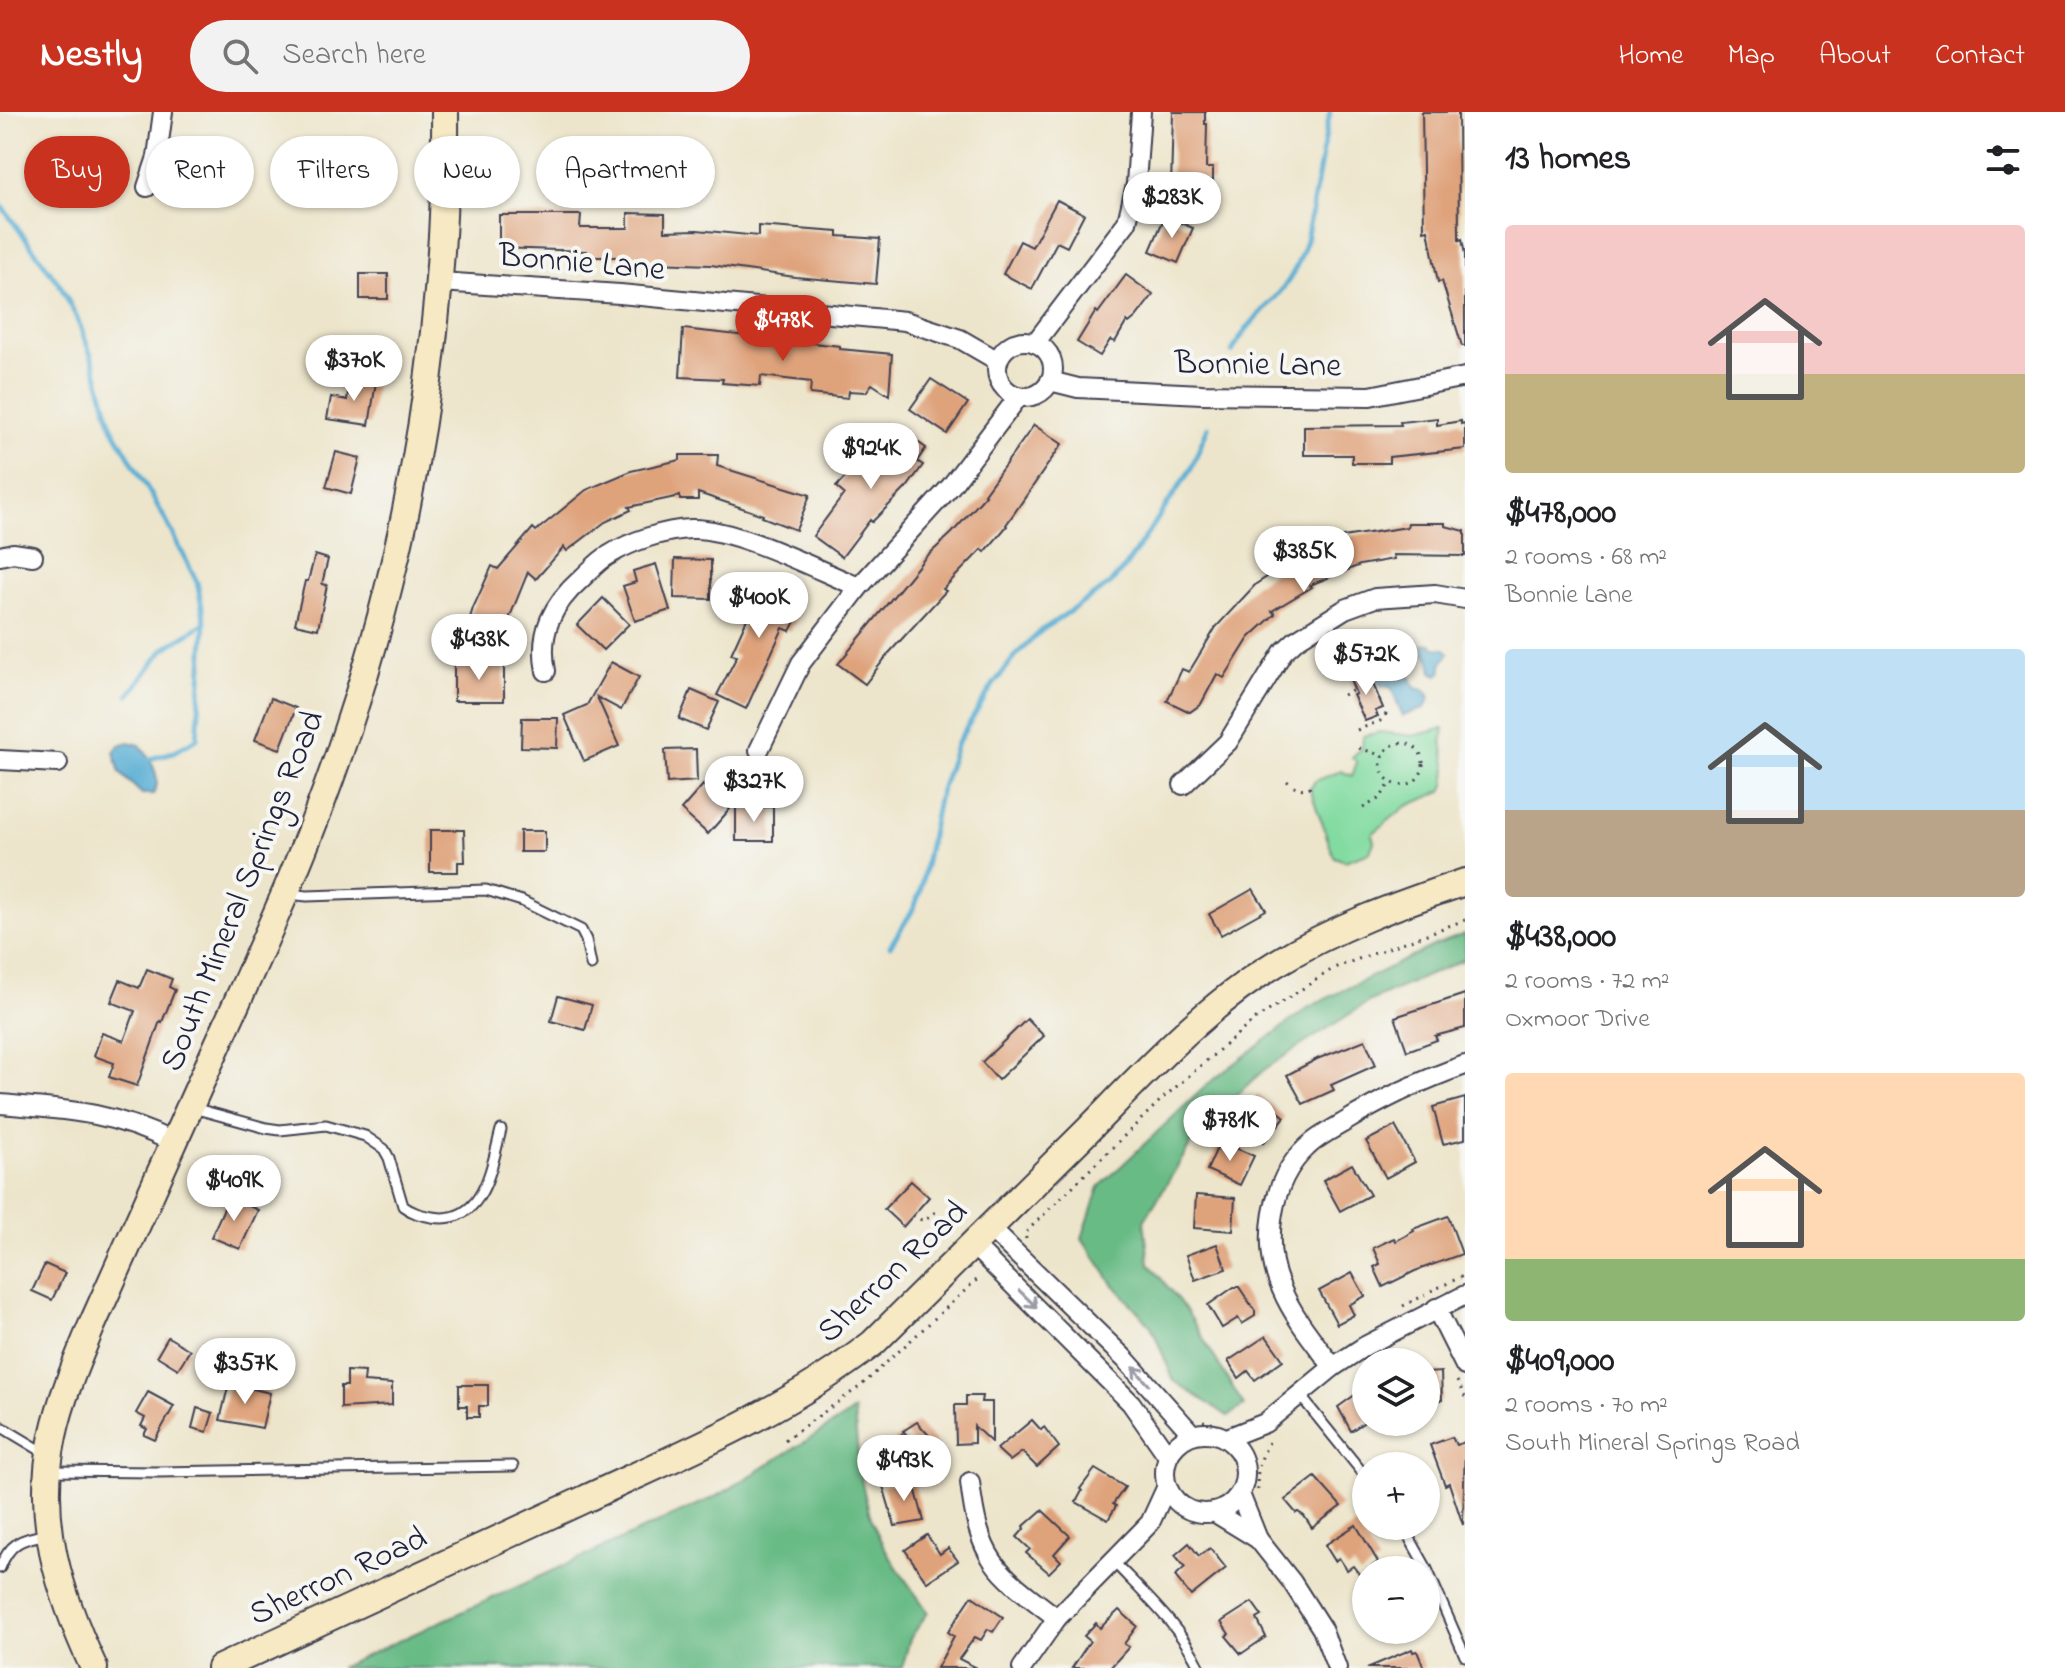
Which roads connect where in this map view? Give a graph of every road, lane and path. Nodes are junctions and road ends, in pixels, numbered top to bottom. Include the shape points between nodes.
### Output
1 (163, 112) edge
2 (445, 112) edge
3 (1141, 112) edge
4 (160, 136) edge
5 (440, 282) junction
6 (1035, 343) junction
7 (998, 361) junction
8 (1465, 377) edge
9 (1050, 381) junction
10 (1019, 396) junction
11 (0, 556) edge
12 (33, 556) dead end
13 (859, 587) junction
14 (1465, 599) edge
15 (546, 671) dead end
16 (1354, 690) dead end
17 (1343, 695) dead end
18 (1385, 711) dead end
19 (1357, 730) dead end
20 (1359, 748) dead end
21 (759, 750) dead end
22 (1383, 756) junction
23 (0, 760) edge
24 (58, 763) dead end
25 (1287, 781) dead end
26 (1391, 782) junction
27 (1183, 785) dead end
28 (1312, 786) dead end
29 (1363, 808) dead end
30 (1465, 882) edge
31 (285, 894) junction
32 (1465, 920) edge
33 (591, 965) dead end
34 (1465, 1065) edge
35 (0, 1104) edge
36 (189, 1107) junction
37 (501, 1130) dead end
38 (173, 1142) junction
39 (936, 1211) dead end
40 (913, 1215) dead end
41 (981, 1236) junction
42 (1026, 1239) dead end
43 (987, 1275) dead end
44 (1465, 1295) edge
45 (1436, 1308) junction
46 (1333, 1367) junction
47 (1459, 1370) edge
48 (1299, 1394) junction
49 (1465, 1397) edge
50 (1192, 1425) junction
51 (0, 1426) edge
52 (1268, 1430) junction
53 (1227, 1431) junction
54 (785, 1440) dead end
55 (1168, 1456) junction
56 (1352, 1460) edge
57 (1244, 1461) junction
58 (49, 1463) junction
59 (513, 1466) dead end
60 (970, 1482) dead end
61 (1167, 1486) junction
62 (1249, 1495) junction
63 (1189, 1510) junction
64 (1214, 1512) junction
65 (1150, 1523) junction
66 (49, 1535) junction
67 (1258, 1539) junction
68 (1411, 1540) edge
69 (1112, 1560) junction
70 (0, 1568) edge
71 (1057, 1618) junction
72 (1465, 1656) edge
73 (94, 1668) edge
74 (220, 1668) edge
75 (1022, 1668) edge
76 (1200, 1668) edge
77 (1337, 1668) edge

1 - 4 street
2 - 5 street, South Mineral Springs Road
3 - 6 street via 1136,184 1127,222
5 - 7 street, Bonnie Lane via 905,321 960,339
5 - 31 street, South Mineral Springs Road via 395,560 347,730
6 - 7 street via 1017,342
6 - 9 street via 1049,355
7 - 10 street via 1004,387
8 - 9 street, Bonnie Lane via 1370,396 1171,393 1078,388
9 - 10 street via 1037,394
10 - 13 street via 951,486
11 - 12 street
13 - 15 street via 738,537 692,528 654,536 608,555 560,597 545,633
13 - 21 street via 801,663
14 - 27 street via 1435,594 1375,598 1345,609 1296,640 1283,652 1228,742
16 - 17 path
18 - 19 path via 1380,721
20 - 22 path
22 - 26 path via 1382,771
22 - 26 path via 1397,744 1411,745 1423,761 1423,775 1410,783
23 - 24 street
25 - 28 path via 1304,789
26 - 29 path via 1380,798
30 - 41 street, Sherron Road via 1324,937 1226,998
31 - 33 lane via 466,889 501,893 581,930
31 - 36 street, South Mineral Springs Road
32 - 42 path via 1334,968 1253,1021 1122,1137 1037,1219
34 - 46 street via 1381,1099 1331,1130 1308,1146 1282,1184 1272,1230 1275,1271 1293,1312
35 - 38 street via 84,1111 137,1125
36 - 37 lane via 266,1128 326,1125 365,1136 389,1158 403,1206 438,1218 460,1214 477,1201
36 - 38 street, South Mineral Springs Road
38 - 58 street, South Mineral Springs Road via 74,1369
39 - 40 path via 924,1220
50 -> 41 street via 1125,1359
41 -> 55 street via 1131,1403
41 - 74 street, Sherron Road via 873,1343 780,1405
43 - 54 path via 862,1385
44 - 45 street
45 - 46 street
45 - 47 street
46 - 48 street
47 - 49 path
48 - 52 street
48 - 56 lane
50 - 53 street via 1204,1432
50 - 53 path via 1219,1425
50 - 55 street
51 - 58 lane
52 - 53 street
52 - 57 street
52 - 62 path
53 - 57 street
55 - 61 street
57 - 62 street
58 - 59 lane via 158,1472
58 - 66 street, South Mineral Springs Road
60 - 71 street via 975,1521 991,1560
61 - 63 street
61 - 65 street
62 - 64 street
62 - 67 street
63 - 64 street
63 - 65 street
64 - 67 street
65 - 69 street
66 - 70 lane via 12,1545
66 - 73 street, South Mineral Springs Road via 63,1596
67 - 77 street via 1322,1629
68 - 72 lane
69 - 71 street
69 - 76 lane via 1168,1619
71 - 75 street

